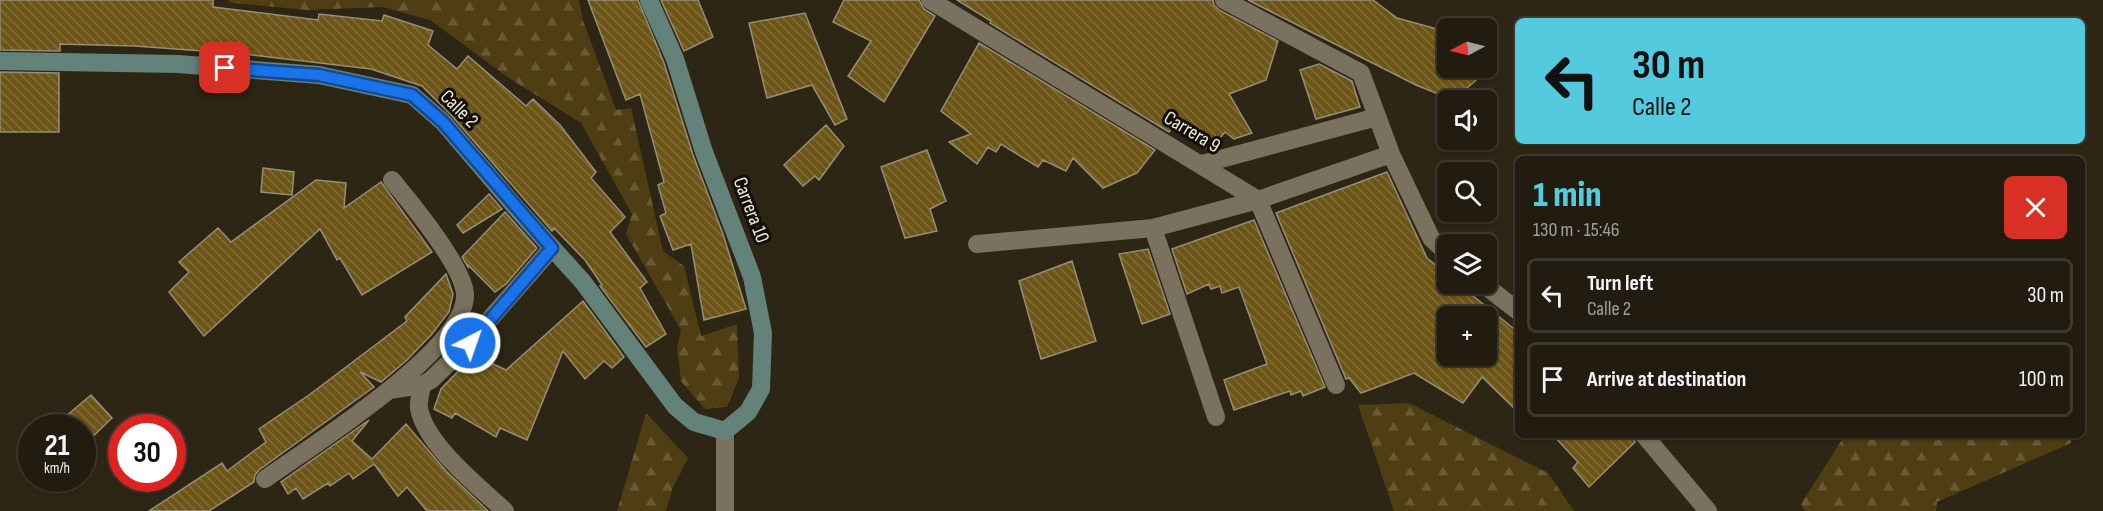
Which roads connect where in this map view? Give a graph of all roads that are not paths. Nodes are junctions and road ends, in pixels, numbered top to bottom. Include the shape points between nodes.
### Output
1 (649, 0) edge
2 (930, 0) edge
3 (1224, 0) edge
4 (0, 60) edge
5 (1377, 117) junction
6 (1391, 154) junction
7 (1202, 164) junction
8 (392, 180) dead end
9 (1258, 200) junction
10 (1153, 228) junction
11 (977, 244) dead end
12 (1437, 244) edge
13 (552, 248) junction
14 (1496, 294) edge
15 (1515, 309) edge
16 (422, 385) junction
17 (1336, 385) dead end
18 (389, 390) junction
19 (1216, 417) dead end
20 (725, 431) junction
21 (1646, 438) edge
22 (265, 479) dead end
23 (505, 511) edge
24 (724, 511) edge
25 (1707, 511) edge

1 - 20 street, Carrera 10 via 675,59 704,152 752,278 763,333 761,389 748,412
2 - 7 street, Carrera 9
3 - 5 street via 1361,73
4 - 13 street, Calle 2 via 178,64 319,75 412,95 443,122
5 - 6 street
5 - 7 street
6 - 9 street
6 - 12 street
7 - 9 street, Carrera 9
8 - 18 street via 421,215 462,279 465,297 448,334 423,362
9 - 10 street
9 - 17 street
10 - 11 street
10 - 19 street
13 - 16 street via 470,343
13 - 20 street, Calle 2 via 583,282 675,406 694,422
14 - 15 street
16 - 18 street
16 - 23 street via 418,405 422,420 437,443
18 - 22 street
20 - 24 street
21 - 25 street

